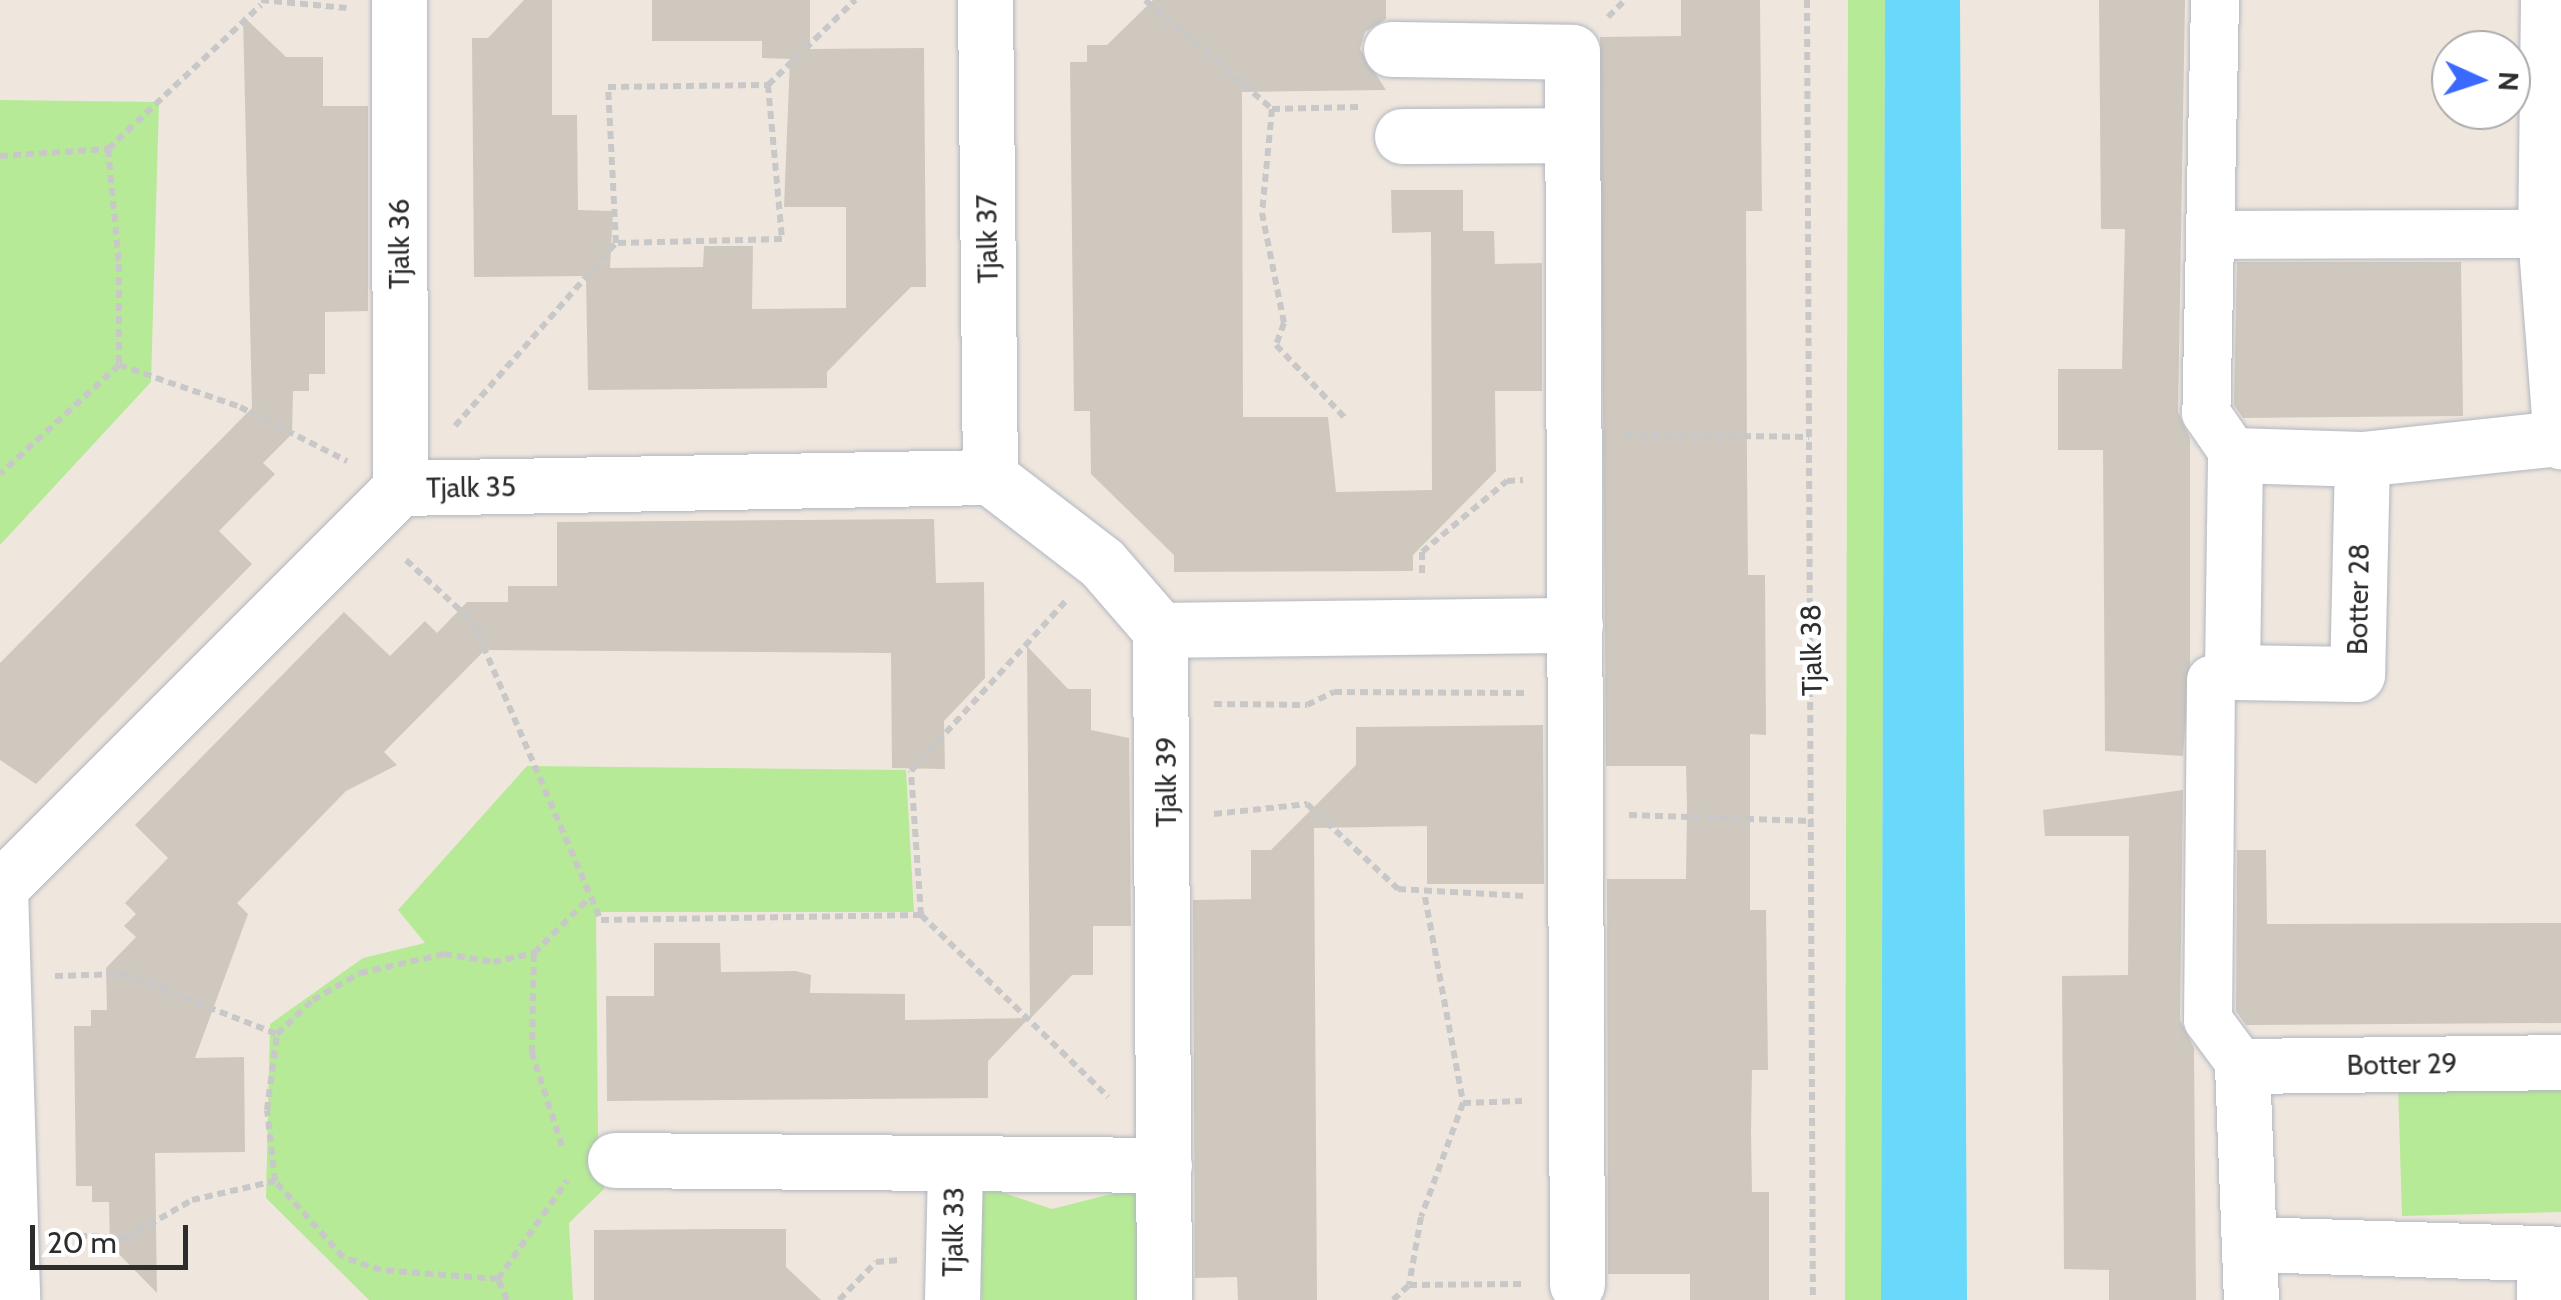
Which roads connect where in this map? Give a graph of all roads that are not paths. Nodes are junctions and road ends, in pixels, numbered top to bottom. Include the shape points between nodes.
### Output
1 (985, 0) edge
2 (2215, 0) edge
3 (2548, 0) edge
4 (399, 5) edge
5 (1391, 48) road end
6 (1572, 135) junction
7 (1402, 136) dead end
8 (2545, 234) junction
9 (2216, 236) junction
10 (2559, 440) edge
11 (2235, 455) junction
12 (2362, 459) junction
13 (990, 478) junction
14 (382, 505) junction
15 (1575, 626) junction
16 (1160, 630) junction
17 (2232, 672) junction
18 (2, 888) edge
19 (2561, 1062) edge
20 (2242, 1066) junction
21 (615, 1160) dead end
22 (954, 1165) junction
23 (1164, 1165) junction
24 (2251, 1244) junction
25 (2549, 1269) edge
26 (952, 1278) edge
27 (1577, 1284) road end
28 (16, 1300) edge
29 (1164, 1300) edge
30 (2251, 1300) edge

1 - 13 street, Tjalk 37
2 - 9 street
3 - 8 street
4 - 14 street, Tjalk 36
5 - 6 street via 1572,52
6 - 7 street
6 - 15 street
8 - 9 street
8 - 10 street
9 - 11 street via 2203,300 2206,412
10 - 12 street
11 - 12 street
11 - 17 street
12 - 17 street, Botter 28 via 2356,674
13 - 14 street, Tjalk 35
13 - 16 street via 1102,563
14 - 18 street
15 - 16 street
15 - 27 street
16 - 23 street, Tjalk 39 via 1167,704
17 - 20 street via 2211,680 2208,1020
18 - 28 street
19 - 20 street, Botter 29
20 - 24 street
21 - 22 street
22 - 23 street
22 - 26 street, Tjalk 33
23 - 29 street, Tjalk 39
24 - 25 street
24 - 30 street

